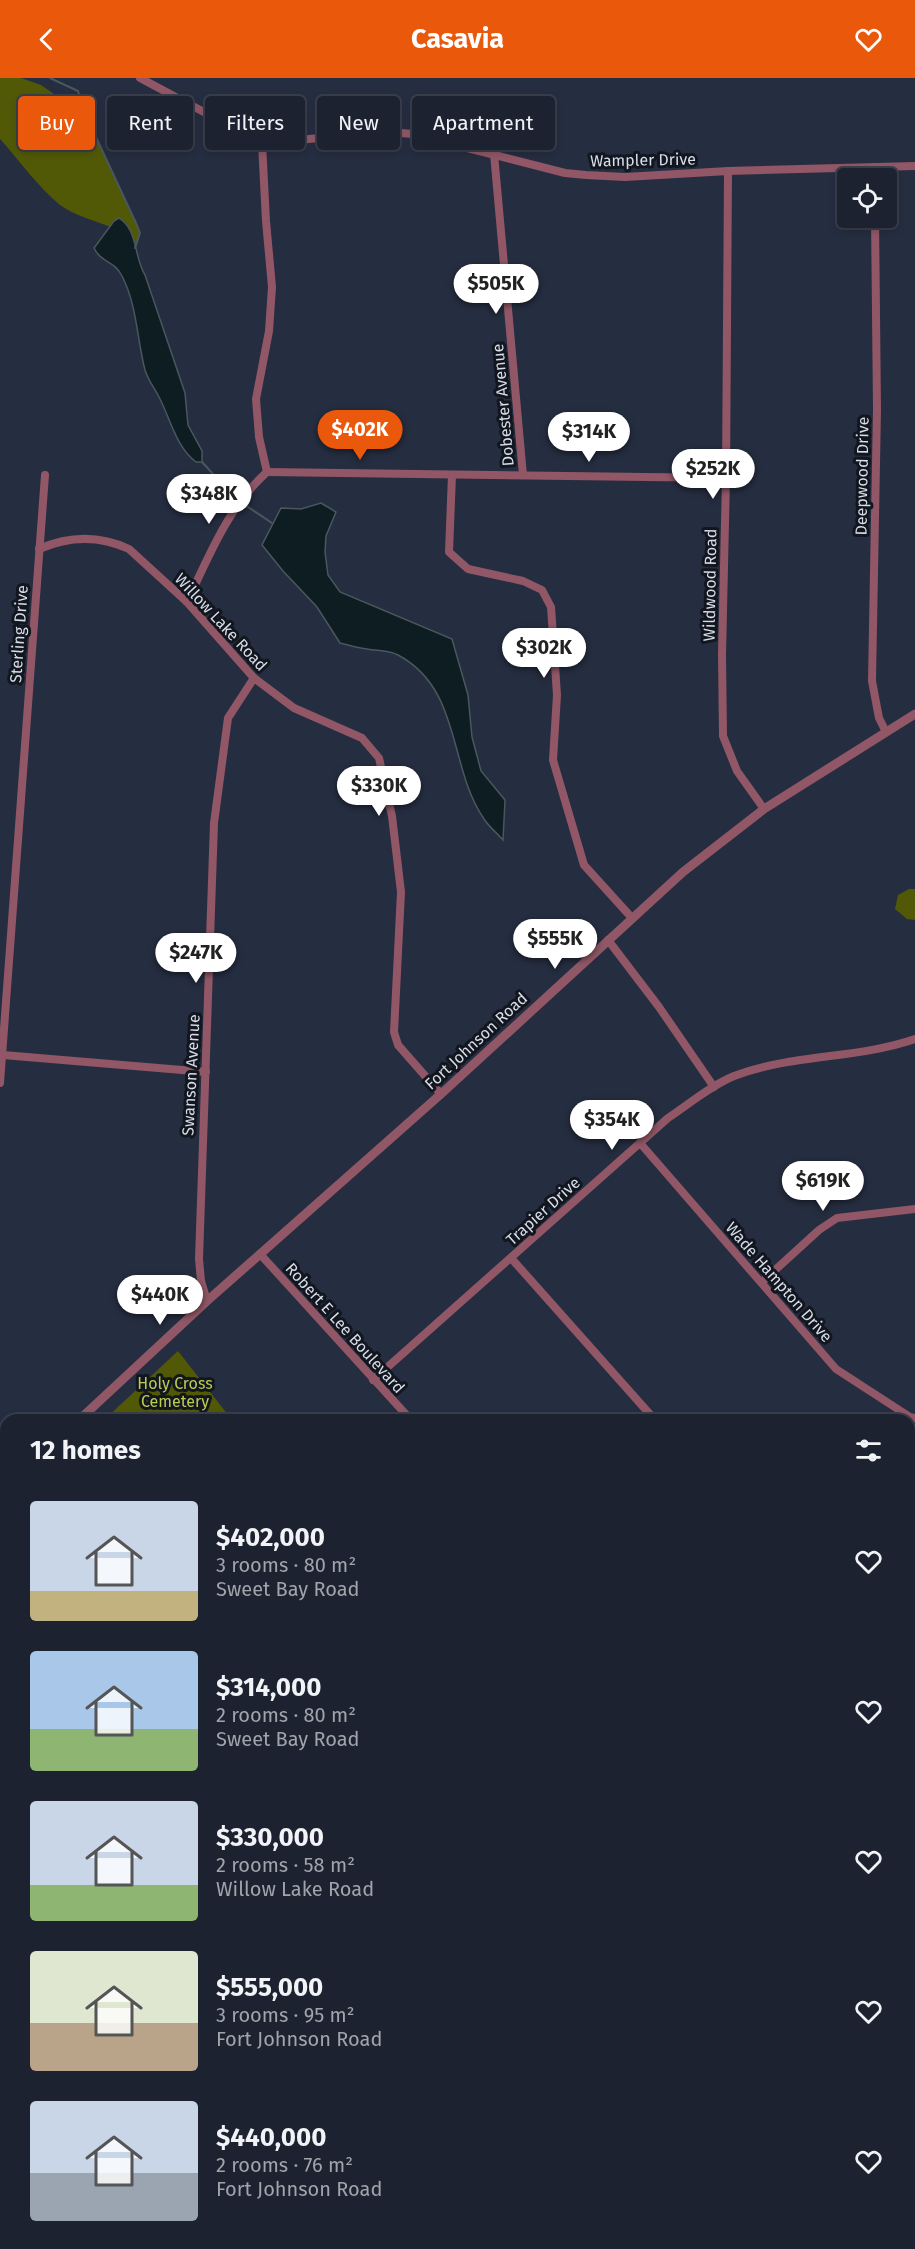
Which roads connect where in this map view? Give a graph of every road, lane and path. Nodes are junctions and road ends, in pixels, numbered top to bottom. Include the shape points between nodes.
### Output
1 (140, 78) edge
2 (205, 113) edge
3 (305, 139) edge
4 (262, 150) edge
5 (494, 154) junction
6 (915, 166) edge
7 (875, 167) joint
8 (728, 171) junction
9 (875, 228) edge
10 (267, 472) junction
11 (45, 475) dead end
12 (452, 475) junction
13 (523, 475) junction
14 (726, 478) junction
15 (39, 549) junction
16 (187, 602) junction
17 (254, 678) junction
18 (915, 714) edge
19 (886, 732) junction
20 (764, 809) junction
21 (632, 918) junction
22 (608, 940) junction
23 (914, 1042) edge
24 (3, 1055) junction
25 (206, 1072) junction
26 (0, 1083) edge
27 (714, 1087) junction
28 (441, 1094) junction
29 (640, 1143) junction
30 (915, 1209) edge
31 (260, 1254) junction
32 (511, 1258) junction
33 (762, 1282) junction
34 (207, 1301) junction
35 (373, 1380) junction
36 (85, 1414) edge
37 (405, 1414) edge
38 (650, 1414) edge
39 (905, 1414) edge

1 - 2 street
3 - 5 street, Wampler Drive via 390,132
4 - 10 street via 272,287 269,331 256,399
5 - 8 street, Wampler Drive via 565,173 624,177
5 - 13 street, Dobester Avenue
6 - 7 street, Wampler Drive
7 - 8 street, Wampler Drive
8 - 14 street, Wildwood Road
9 - 19 street, Deepwood Drive via 872,681 879,718
10 - 12 street
10 - 16 street via 220,531
11 - 15 street, Sterling Drive
12 - 13 street
12 - 21 street via 449,552 468,569 523,581 542,590 551,607 557,695 552,760 584,865
13 - 14 street
14 - 20 street, Wildwood Road via 723,736 737,771
15 - 16 street, Willow Lake Road via 75,539 117,544 129,549
15 - 24 street, Sterling Drive
16 - 17 street, Willow Lake Road
17 - 25 street, Swanson Avenue via 228,718 214,823
17 - 28 street, Willow Lake Road via 294,708 362,738 379,758 392,816 401,892 394,1032 398,1045
18 - 19 street, Fort Johnson Road
19 - 20 street, Fort Johnson Road
20 - 21 street, Fort Johnson Road
21 - 22 street, Fort Johnson Road
22 - 27 street
22 - 28 street, Fort Johnson Road
23 - 27 street, Trapier Drive via 767,1066
24 - 25 street
24 - 26 street, Sterling Drive
25 - 34 street, Swanson Avenue via 199,1269
27 - 29 street, Trapier Drive via 668,1118
28 - 31 street, Fort Johnson Road
29 - 32 street, Trapier Drive
29 - 33 street, Wade Hampton Drive
30 - 33 street via 837,1218
31 - 34 street, Fort Johnson Road
31 - 35 street, Robert E Lee Boulevard
32 - 35 street, Trapier Drive
32 - 38 street
33 - 39 street, Wade Hampton Drive via 836,1369
34 - 36 street, Fort Johnson Road
35 - 37 street, Robert E Lee Boulevard

